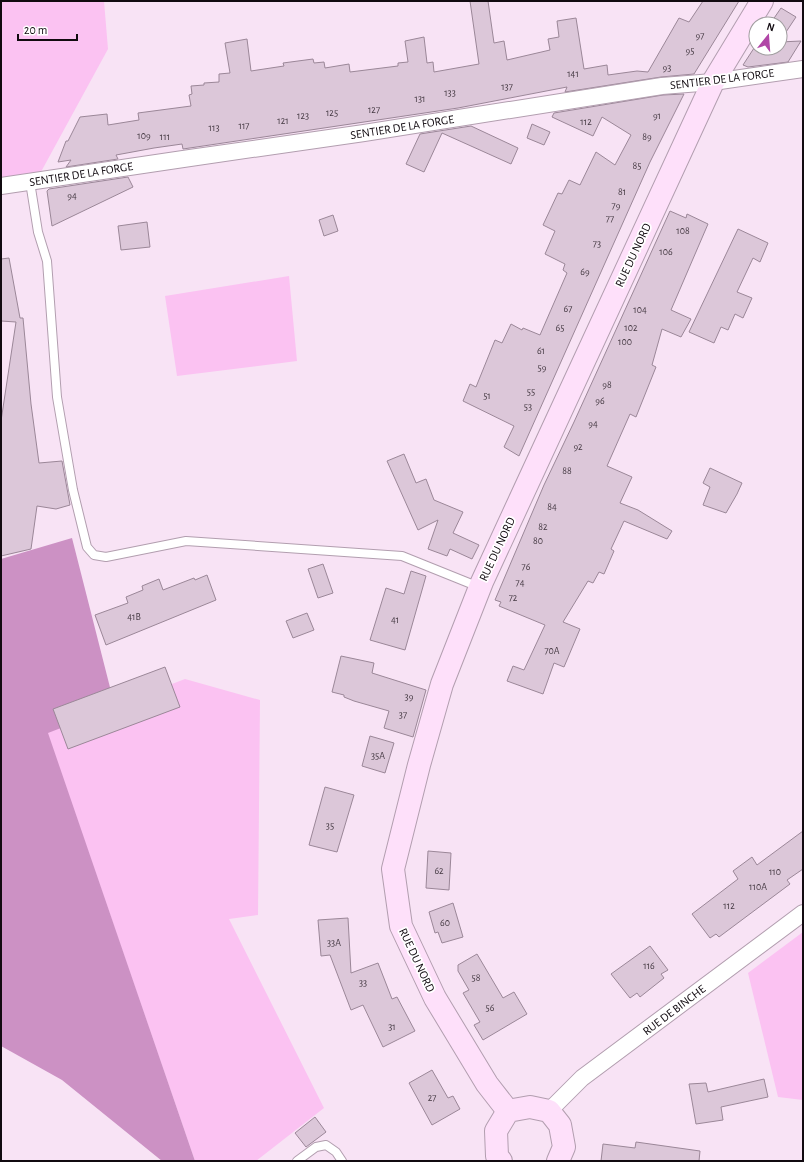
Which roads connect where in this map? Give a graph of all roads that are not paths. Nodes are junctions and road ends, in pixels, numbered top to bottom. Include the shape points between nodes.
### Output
1 (762, 1) edge
2 (803, 69) edge
3 (713, 82) junction
4 (30, 182) junction
5 (1, 186) edge
6 (480, 587) junction
7 (803, 913) edge
8 (508, 1111) junction
9 (549, 1111) junction
10 (495, 1159) edge
11 (297, 1161) edge
12 (342, 1161) edge
13 (558, 1161) edge

1 - 3 street, RUE DU NORD
2 - 3 street, SENTIER DE LA FORGE
3 - 4 street, SENTIER DE LA FORGE via 662,86
3 - 6 street, RUE DU NORD
4 - 5 street, SENTIER DE LA FORGE
4 - 6 lane via 38,232 47,262 57,396 73,490 87,547 94,555 106,557 186,541 402,556
6 - 8 street, RUE DU NORD via 442,684 393,869 401,926 432,991 486,1084
7 - 9 street, RUE DE BINCHE via 582,1078
8 - 9 street via 530,1107
8 - 10 street via 496,1131
9 - 13 street via 560,1125 564,1147
11 - 12 lane via 316,1147 326,1145 336,1152

